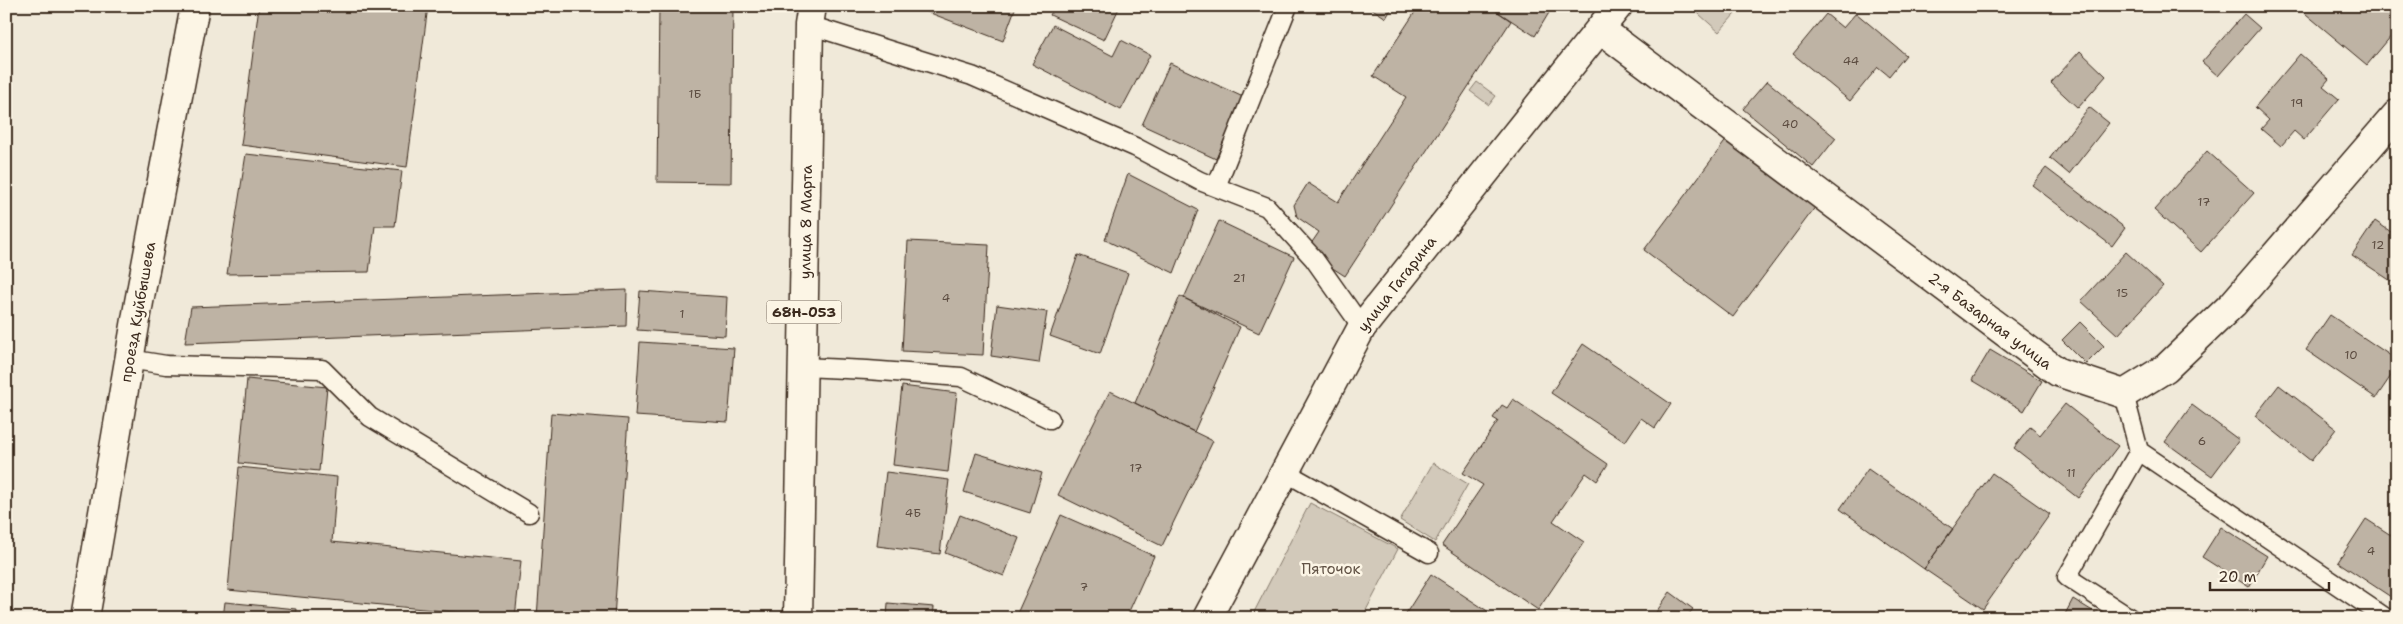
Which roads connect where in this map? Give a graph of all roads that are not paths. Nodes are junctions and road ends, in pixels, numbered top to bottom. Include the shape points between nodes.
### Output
1 (195, 6) edge
2 (1288, 6) edge
3 (1618, 6) edge
4 (810, 16) edge
5 (1600, 29) junction
6 (2397, 114) edge
7 (1216, 187) junction
8 (1362, 326) junction
9 (129, 359) junction
10 (803, 368) junction
11 (2124, 394) junction
12 (1050, 419) dead end
13 (2139, 451) junction
14 (1285, 472) junction
15 (529, 513) dead end
16 (1429, 553) dead end
17 (85, 618) edge
18 (798, 618) edge
19 (1207, 618) edge
20 (2130, 618) edge
21 (2386, 618) edge

1 - 9 street, проезд Куйбышева
2 - 7 lane
3 - 5 street, улица Гагарина
4 - 7 lane via 972,76 1136,147
4 - 10 street, улица 8 Марта / 68Н-053
5 - 8 street, улица Гагарина
5 - 11 street, 2-я Базарная улица via 2058,372
6 - 11 street via 2233,304 2166,368
7 - 8 lane via 1267,207 1314,259
8 - 14 street, улица Гагарина
9 - 15 lane via 166,365 322,369 370,417
9 - 17 street, проезд Куйбышева
10 - 12 lane via 961,378
10 - 18 street, улица 8 Марта / 68Н-053
11 - 13 lane
13 - 20 lane via 2067,576
13 - 21 lane
14 - 16 lane
14 - 19 street, улица Гагарина

